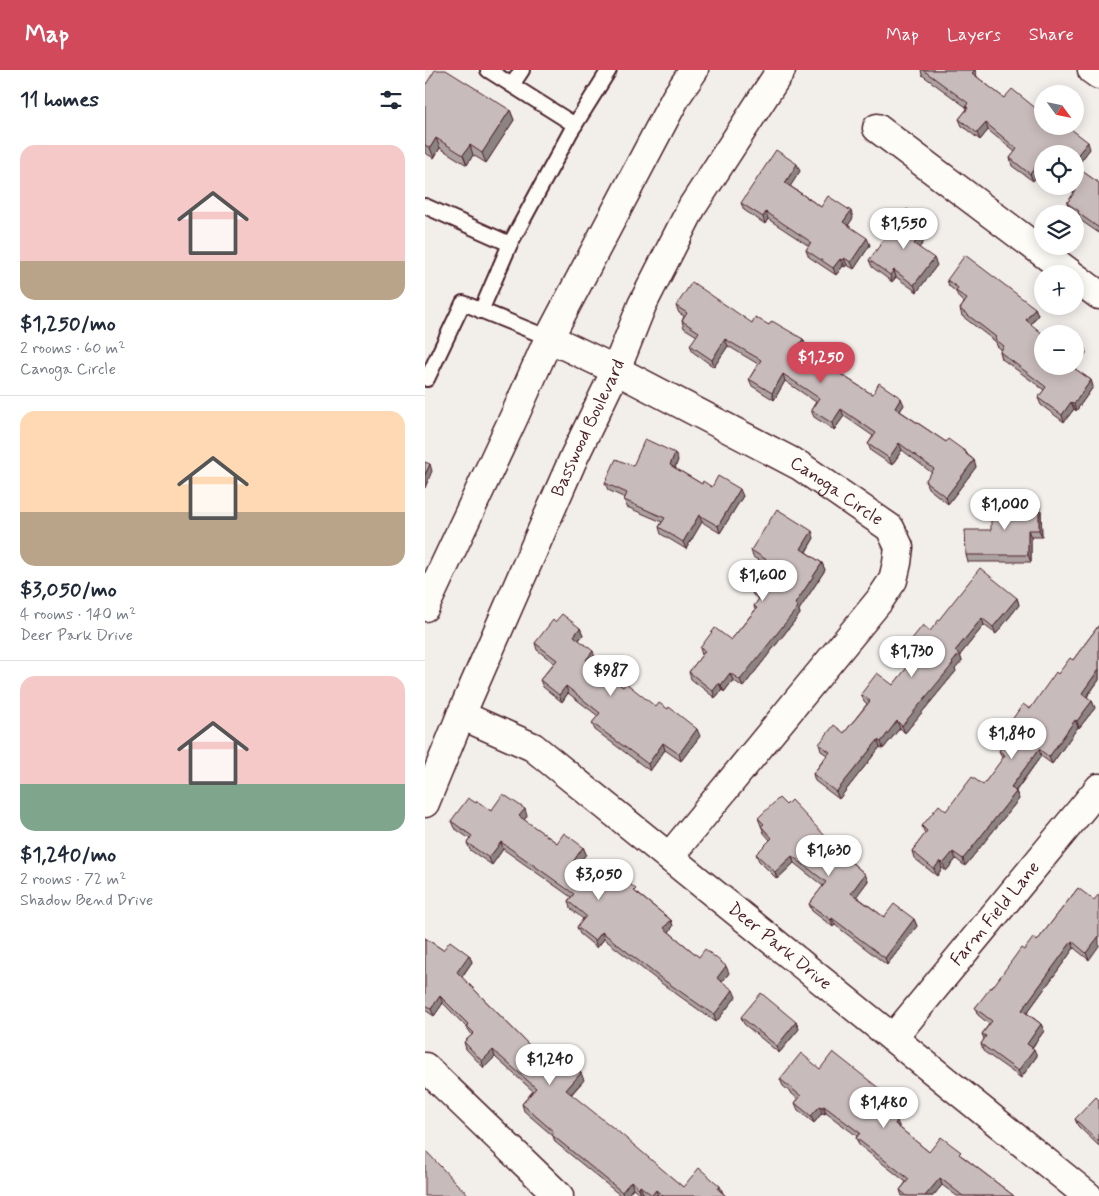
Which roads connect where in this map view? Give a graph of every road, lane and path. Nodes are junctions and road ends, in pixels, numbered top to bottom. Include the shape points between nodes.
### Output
1 (488, 70) edge
2 (522, 70) edge
3 (609, 70) edge
4 (694, 70) edge
5 (781, 70) edge
6 (1092, 70) edge
7 (1099, 75) edge
8 (512, 85) junction
9 (575, 125) junction
10 (877, 128) dead end
11 (425, 206) edge
12 (510, 244) junction
13 (1059, 265) edge
14 (1084, 284) edge
15 (1099, 295) edge
16 (481, 311) junction
17 (549, 338) junction
18 (616, 370) junction
19 (427, 379) dead end
20 (425, 607) edge
21 (461, 715) junction
22 (1099, 788) edge
23 (425, 803) edge
24 (669, 857) junction
25 (893, 1038) junction
26 (425, 1067) edge
27 (559, 1196) edge
28 (1087, 1196) edge

1 - 8 lane
2 - 8 lane
3 - 9 lane
4 - 17 street via 676,96
5 - 18 street, Basswood Boulevard via 693,207 642,305
6 - 7 street
8 - 9 lane
9 - 12 lane
10 - 13 street
11 - 12 lane
12 - 16 lane
14 - 15 street
16 - 17 lane
16 - 19 lane via 463,303
17 - 18 street, Canoga Circle
17 - 20 street
18 - 21 street, Basswood Boulevard via 574,457
18 - 24 street, Canoga Circle via 800,466 889,528 899,547 893,580 879,600
21 - 23 street, Basswood Boulevard
21 - 24 street, Deer Park Drive via 533,746
22 - 25 street, Farm Field Lane
24 - 25 street, Deer Park Drive
25 - 28 street, Deer Park Drive
26 - 27 street

